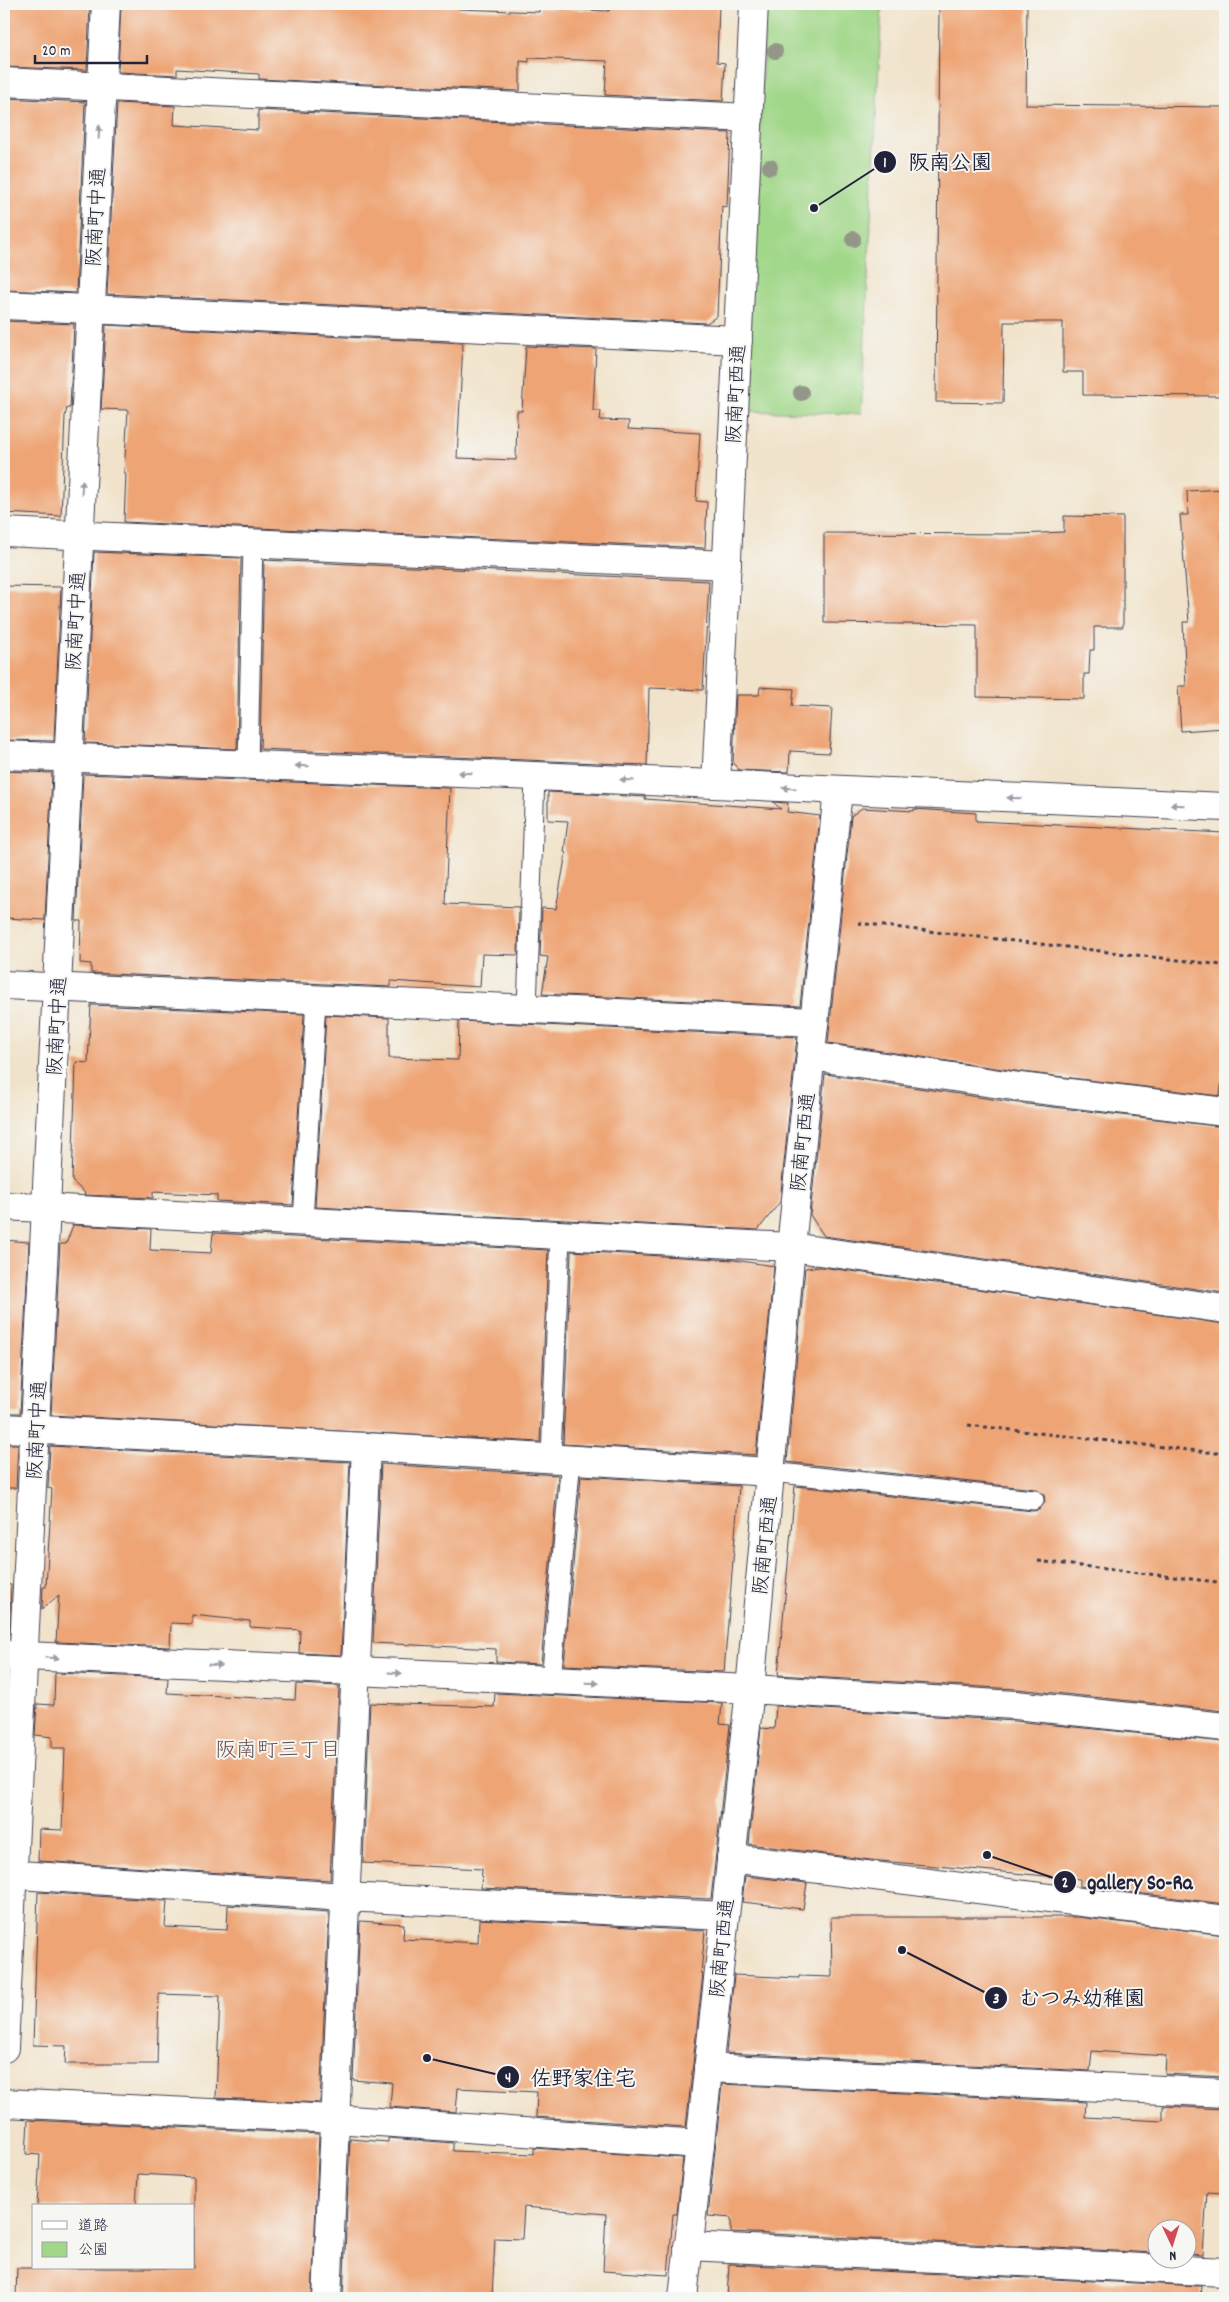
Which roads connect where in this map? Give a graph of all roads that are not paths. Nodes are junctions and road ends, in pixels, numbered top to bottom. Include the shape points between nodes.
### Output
1 (106, 4) edge
2 (754, 4) edge
3 (4, 82) edge
4 (102, 87) junction
5 (748, 118) junction
6 (4, 305) edge
7 (91, 309) junction
8 (738, 340) junction
9 (4, 532) edge
10 (80, 536) junction
11 (253, 544) junction
12 (727, 565) junction
13 (4, 755) edge
14 (69, 758) junction
15 (248, 764) junction
16 (535, 776) junction
17 (716, 784) junction
18 (838, 791) junction
19 (1225, 807) edge
20 (4, 986) edge
21 (58, 988) junction
22 (316, 1000) junction
23 (527, 1009) junction
24 (814, 1022) junction
25 (810, 1056) junction
26 (1225, 1112) edge
27 (4, 1206) edge
28 (46, 1208) junction
29 (303, 1221) junction
30 (560, 1235) junction
31 (791, 1247) junction
32 (1225, 1309) edge
33 (4, 1428) edge
34 (36, 1430) junction
35 (366, 1447) junction
36 (561, 1459) junction
37 (771, 1472) junction
38 (1034, 1500) dead end
39 (14, 1656) edge
40 (354, 1671) junction
41 (551, 1681) junction
42 (750, 1689) junction
43 (1225, 1727) edge
44 (731, 1858) junction
45 (8, 1874) edge
46 (346, 1897) junction
47 (724, 1916) junction
48 (1225, 1920) edge
49 (4, 2048) edge
50 (708, 2068) junction
51 (1225, 2093) edge
52 (4, 2103) edge
53 (335, 2119) junction
54 (700, 2144) junction
55 (688, 2246) junction
56 (1225, 2272) edge
57 (327, 2298) edge
58 (683, 2298) edge

1 - 4 street, 阪南町中通
2 - 5 street, 阪南町西通
3 - 4 street
4 - 5 street
7 -> 4 street, 阪南町中通
5 - 8 street, 阪南町西通
6 - 7 street
7 - 8 street
10 -> 7 street, 阪南町中通
8 - 12 street, 阪南町西通
9 - 10 street
10 - 11 street
10 - 14 street, 阪南町中通
11 - 12 street
11 - 15 lane
12 - 17 street, 阪南町西通
13 - 14 street
14 - 15 street
14 - 21 street, 阪南町中通
16 -> 15 street
17 -> 16 street
16 - 23 lane
18 -> 17 street
19 -> 18 street
18 - 24 street, 阪南町西通
20 - 21 street
21 - 22 street
21 - 28 street, 阪南町中通
22 - 23 street
22 - 29 lane
23 - 24 street
24 - 25 street, 阪南町西通
25 - 26 street via 1020,1088
25 - 31 street, 阪南町西通
27 - 28 street
28 - 29 street
28 - 34 street, 阪南町中通
29 - 30 street
30 - 31 street
30 - 36 lane
31 - 32 street
31 - 37 street, 阪南町西通
33 - 34 street
34 - 35 street
34 - 39 street, 阪南町中通
35 - 36 street
35 - 40 street
36 - 37 street
36 - 41 lane
37 - 38 lane
37 - 42 street, 阪南町西通
39 -> 40 street
39 - 45 street, 阪南町中通
40 -> 41 street
40 - 46 street
41 -> 42 street
42 - 43 street via 1016,1705
42 - 44 street, 阪南町西通
44 - 47 street, 阪南町西通
44 - 48 street
45 - 46 street
45 - 49 street, 阪南町中通
46 - 47 street
46 - 53 street
47 - 50 street, 阪南町西通
50 - 51 street
50 - 54 street, 阪南町西通
52 - 53 street
53 - 54 street
53 - 57 street
54 - 55 street, 阪南町西通
55 - 56 street
55 - 58 street, 阪南町西通

